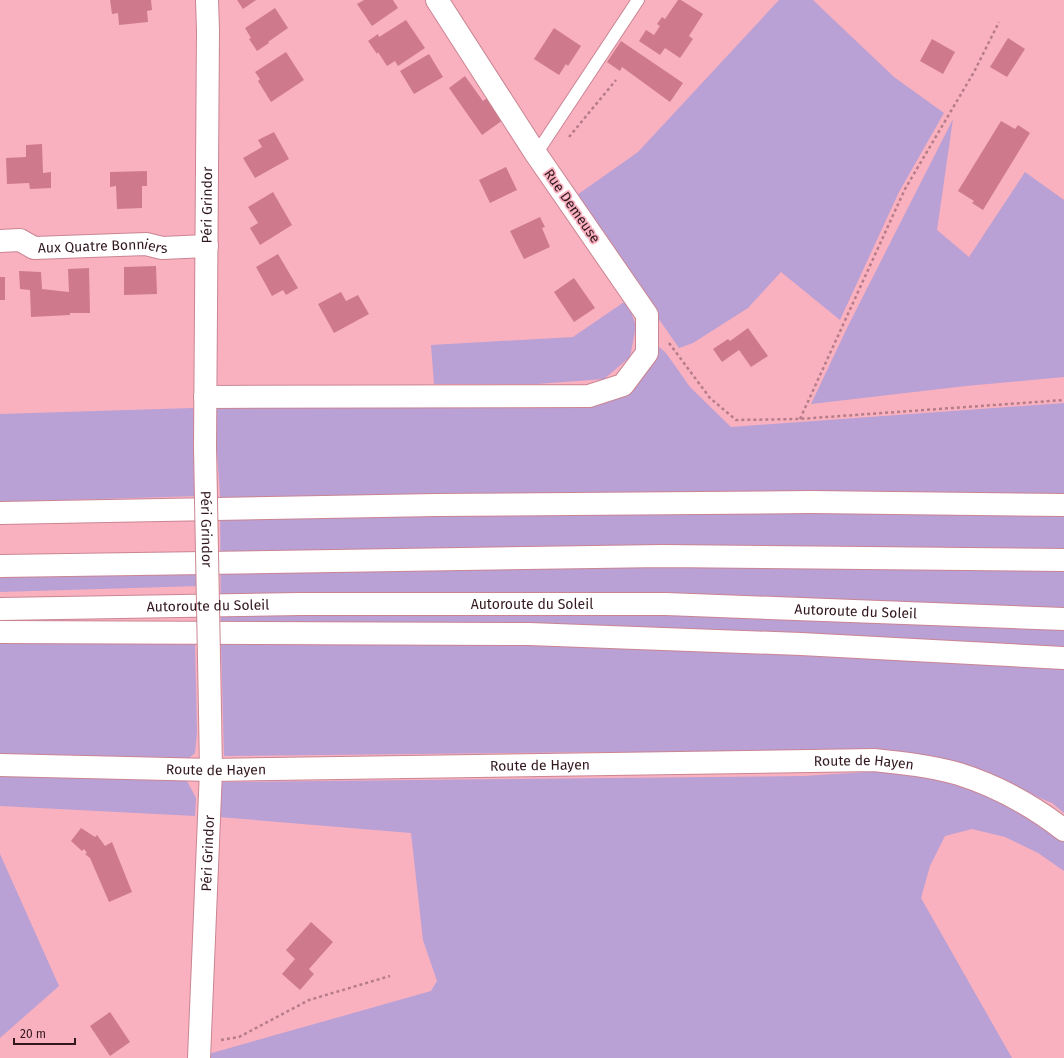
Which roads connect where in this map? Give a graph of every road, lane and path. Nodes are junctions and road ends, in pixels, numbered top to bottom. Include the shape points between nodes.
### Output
1 (207, 0) edge
2 (437, 0) edge
3 (638, 0) edge
4 (999, 22) dead end
5 (616, 80) dead end
6 (539, 159) junction
7 (0, 241) edge
8 (207, 246) junction
9 (647, 315) junction
10 (205, 396) junction
11 (1064, 400) edge
12 (799, 420) junction
13 (1064, 505) edge
14 (0, 512) edge
15 (1064, 560) edge
16 (0, 566) edge
17 (0, 609) edge
18 (1064, 619) edge
19 (0, 632) edge
20 (1064, 658) edge
21 (0, 765) edge
22 (211, 770) junction
23 (1064, 830) edge
24 (390, 976) dead end
25 (199, 1051) edge

1 - 8 main road, Péri Grindor
2 - 6 main road, Rue Demeuse
3 - 6 lane
4 - 12 path via 974,72 905,189
5 - 6 path via 564,143
6 - 9 main road, Rue Demeuse
7 - 8 main road, Aux Quatre Bonniers via 20,240 34,248 146,244 162,248
8 - 10 main road, Péri Grindor
9 - 10 main road via 647,353 623,385 589,396
9 - 12 path via 710,398 736,420
10 - 22 main road, Péri Grindor, bridge
11 - 12 path
13 - 14 main road via 811,502
15 - 16 main road via 663,556
17 - 18 main road, Autoroute du Soleil via 300,604 666,604
19 - 20 main road via 529,634 801,644
21 - 22 main road, Route de Hayen
22 - 23 main road, Route de Hayen via 874,760 918,765 959,774 1018,799 1041,812
22 - 25 main road, Péri Grindor
24 - 25 path via 309,1000 239,1037

